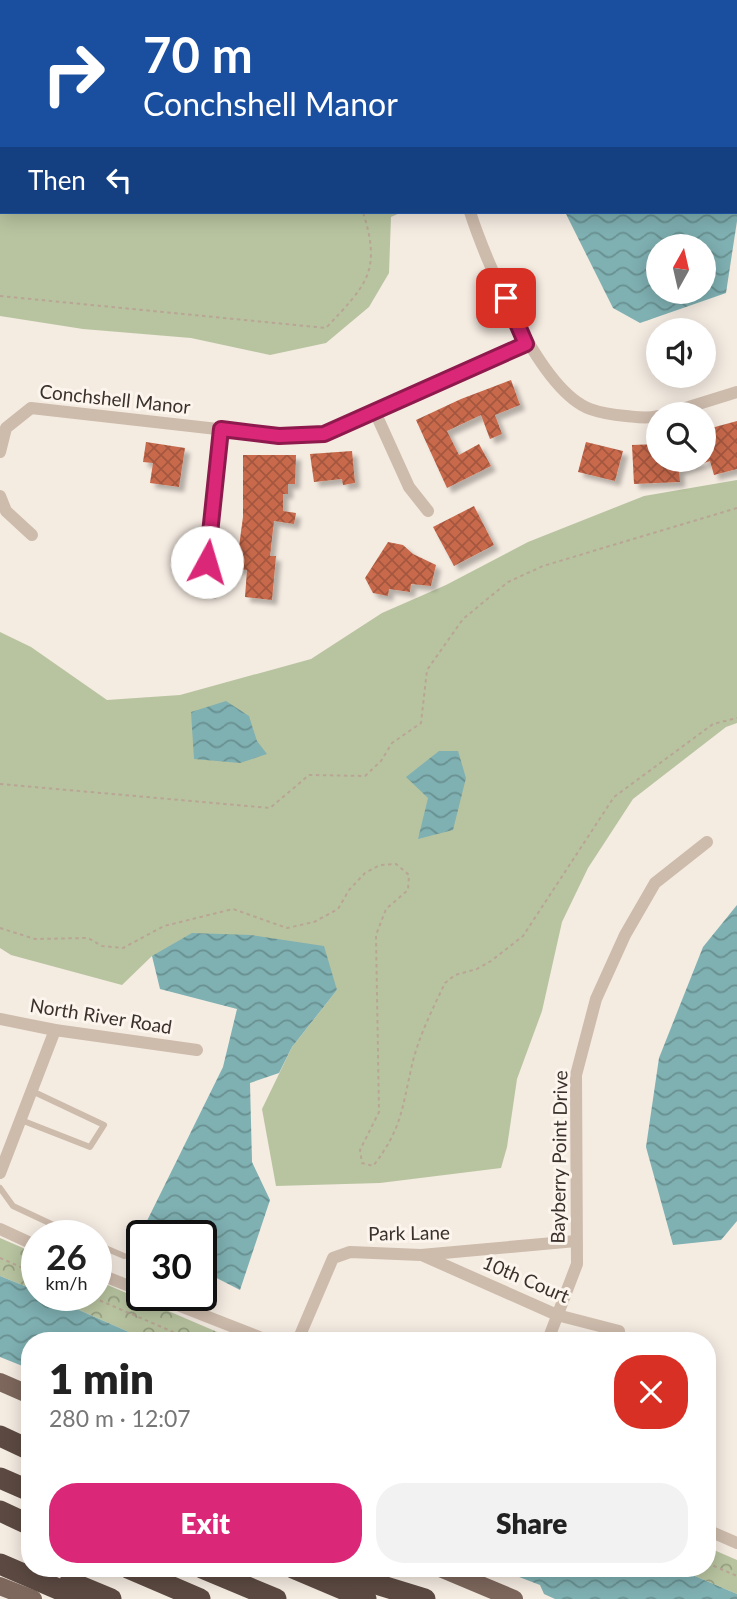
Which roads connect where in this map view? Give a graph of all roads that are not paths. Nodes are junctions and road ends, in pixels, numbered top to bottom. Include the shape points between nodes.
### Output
1 (471, 214) edge
2 (526, 344) junction
3 (737, 392) edge
4 (705, 402) edge
5 (375, 412) junction
6 (646, 419) edge
7 (221, 429) junction
8 (0, 453) edge
9 (0, 496) edge
10 (428, 511) dead end
11 (32, 536) dead end
12 (214, 593) dead end
13 (707, 842) dead end
14 (0, 1019) edge
15 (55, 1031) junction
16 (197, 1050) dead end
17 (32, 1091) junction
18 (21, 1120) junction
19 (0, 1173) edge
20 (0, 1188) edge
21 (43, 1220) edge
22 (0, 1229) edge
23 (21, 1239) edge
24 (576, 1241) junction
25 (112, 1251) edge
26 (421, 1255) junction
27 (124, 1256) dead end
28 (193, 1311) edge
29 (557, 1315) junction
30 (619, 1331) dead end
31 (247, 1332) edge
32 (301, 1332) edge
33 (551, 1332) edge
34 (0, 1382) edge
35 (21, 1391) edge
36 (0, 1436) edge
37 (21, 1446) edge
38 (0, 1478) edge
39 (21, 1487) edge
40 (0, 1511) edge
41 (21, 1521) edge
42 (716, 1534) edge
43 (737, 1543) edge
44 (0, 1553) edge
45 (21, 1561) edge
46 (0, 1564) edge
47 (21, 1573) edge
48 (30, 1577) edge
49 (58, 1577) edge
50 (149, 1577) edge
51 (223, 1577) edge
52 (314, 1577) edge
53 (353, 1577) edge
54 (461, 1577) edge
55 (0, 1586) edge
56 (33, 1599) edge
57 (81, 1599) edge
58 (111, 1599) edge
59 (200, 1599) edge
60 (276, 1599) edge
61 (366, 1599) edge
62 (425, 1599) edge
63 (514, 1599) edge

1 - 2 street
2 - 5 street, Conchshell Manor
2 - 6 street via 587,408
3 - 4 street
5 - 7 street, Conchshell Manor via 324,434 279,436
5 - 10 street via 409,487
7 - 8 street, Conchshell Manor via 31,408 6,428
7 - 12 street via 207,562
9 - 11 street via 6,512
13 - 24 street, Bayberry Point Drive via 655,883 625,934 596,999 576,1075
14 - 15 street, North River Road
15 - 16 street, North River Road
15 - 17 street
17 - 18 street
17 - 18 lane via 104,1125 90,1147
18 - 19 street
20 - 21 lane via 13,1206
22 - 23 street
24 - 26 street, Park Lane
24 - 29 street, Bayberry Point Drive via 577,1264
25 - 27 lane
26 - 29 street, 10th Court
26 - 32 street, Park Lane via 350,1252 333,1258
28 - 31 street
29 - 30 street, 10th Court
29 - 33 street, Bayberry Point Drive
34 - 35 main road
36 - 37 highway
38 - 39 highway
40 - 41 highway
42 - 43 street
44 - 45 highway
46 - 47 highway
48 - 57 highway
49 - 58 highway
50 - 59 highway
51 - 60 highway
52 - 61 highway
53 - 62 highway
54 - 63 main road
55 - 56 main road

